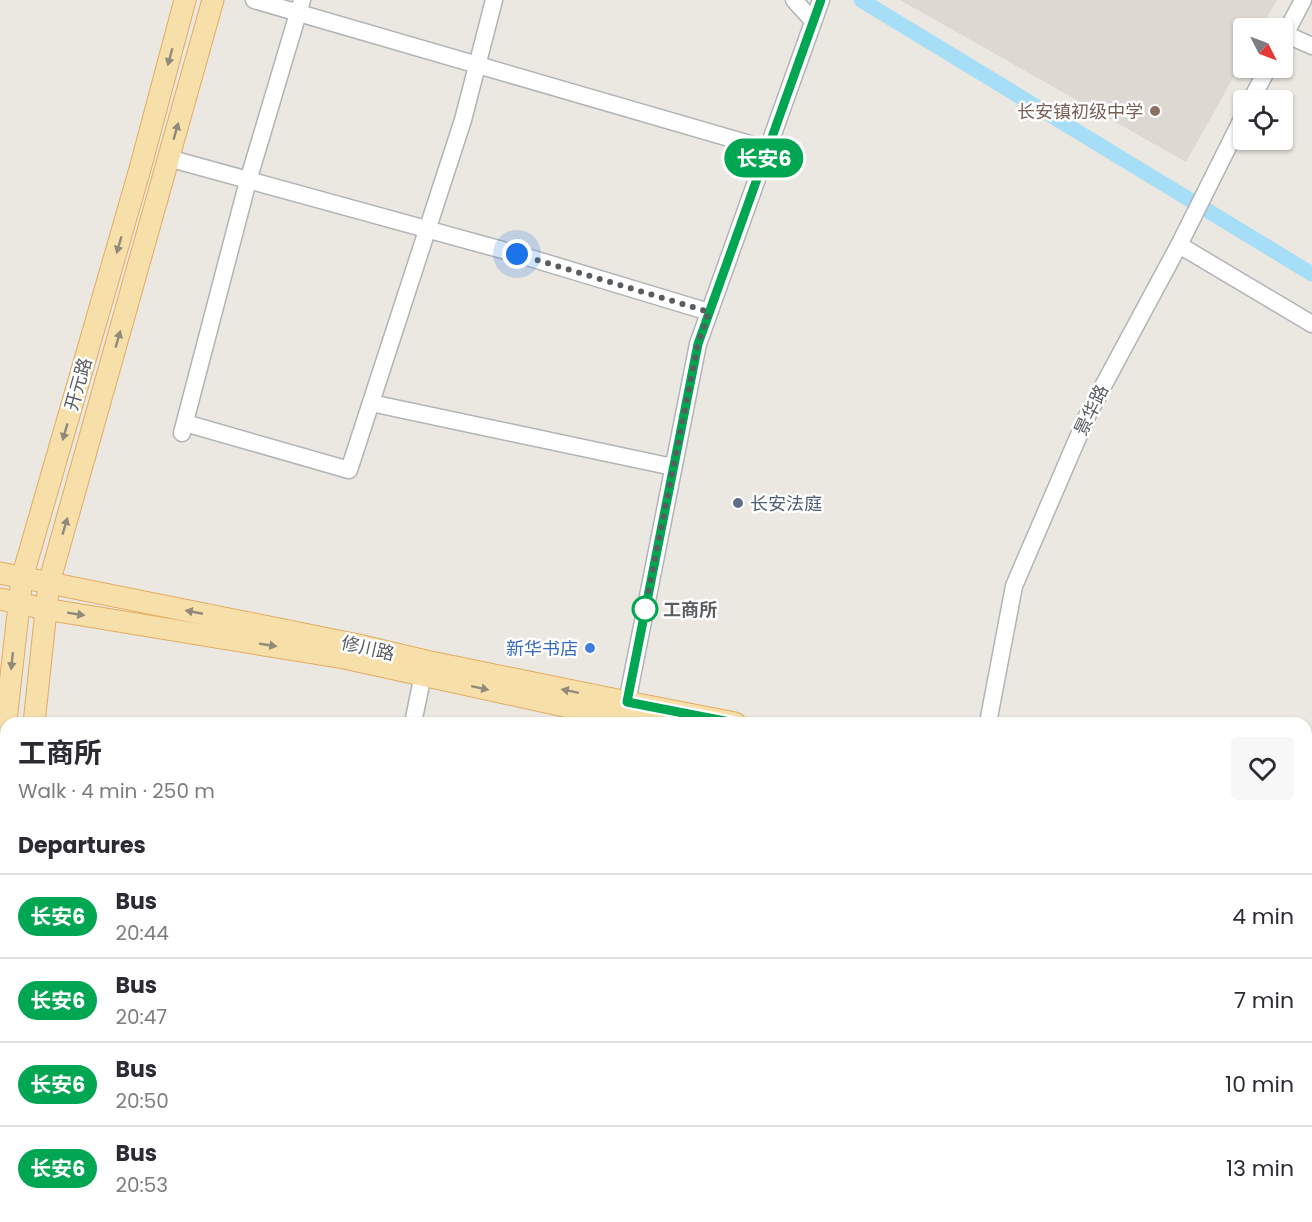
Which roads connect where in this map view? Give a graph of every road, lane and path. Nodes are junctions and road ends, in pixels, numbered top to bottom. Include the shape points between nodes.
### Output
1 (185, 0) edge
2 (213, 0) edge
3 (254, 0) edge
4 (494, 0) edge
5 (794, 0) edge
6 (1303, 0) edge
7 (300, 6) edge
8 (817, 11) edge
9 (1293, 19) edge
10 (1293, 40) edge
11 (1312, 46) edge
12 (477, 65) junction
13 (1233, 137) edge
14 (767, 149) junction
15 (168, 158) junction
16 (248, 181) junction
17 (427, 230) junction
18 (1179, 244) junction
19 (709, 312) junction
20 (1312, 324) edge
21 (371, 403) junction
22 (674, 467) junction
23 (0, 573) edge
24 (22, 578) junction
25 (49, 583) junction
26 (9, 601) edge
27 (45, 609) junction
28 (425, 669) junction
29 (3, 717) edge
30 (35, 717) edge
31 (414, 717) edge
32 (629, 717) edge
33 (989, 717) edge

1 -> 24 main road, 开元路 via 141,169
15 -> 2 main road, 开元路
3 - 7 street
4 - 12 street
5 - 8 street
6 - 9 street
7 - 12 street
7 - 16 street
8 - 14 street
10 - 11 street
12 - 14 street
12 - 17 street
13 - 18 street, 景华路
14 - 19 street
15 - 16 street
25 -> 15 main road, 开元路
16 - 17 street
16 - 21 street via 183,428 349,470
17 - 19 street
17 - 21 street
18 - 20 street
18 - 33 street, 景华路 via 1088,414 1014,586
19 - 22 street via 698,344
21 - 22 street
22 - 32 street
23 - 24 main road, 修川路
24 - 25 main road, 修川路
24 - 26 main road, 开元路
25 - 27 main road, 开元路
28 -> 25 main road, 修川路 via 358,645
26 - 27 main road, 修川路
26 -> 29 main road, 开元路
27 -> 28 main road, 修川路
27 - 30 main road, 开元路
28 - 31 street
28 - 32 main road, 修川路

